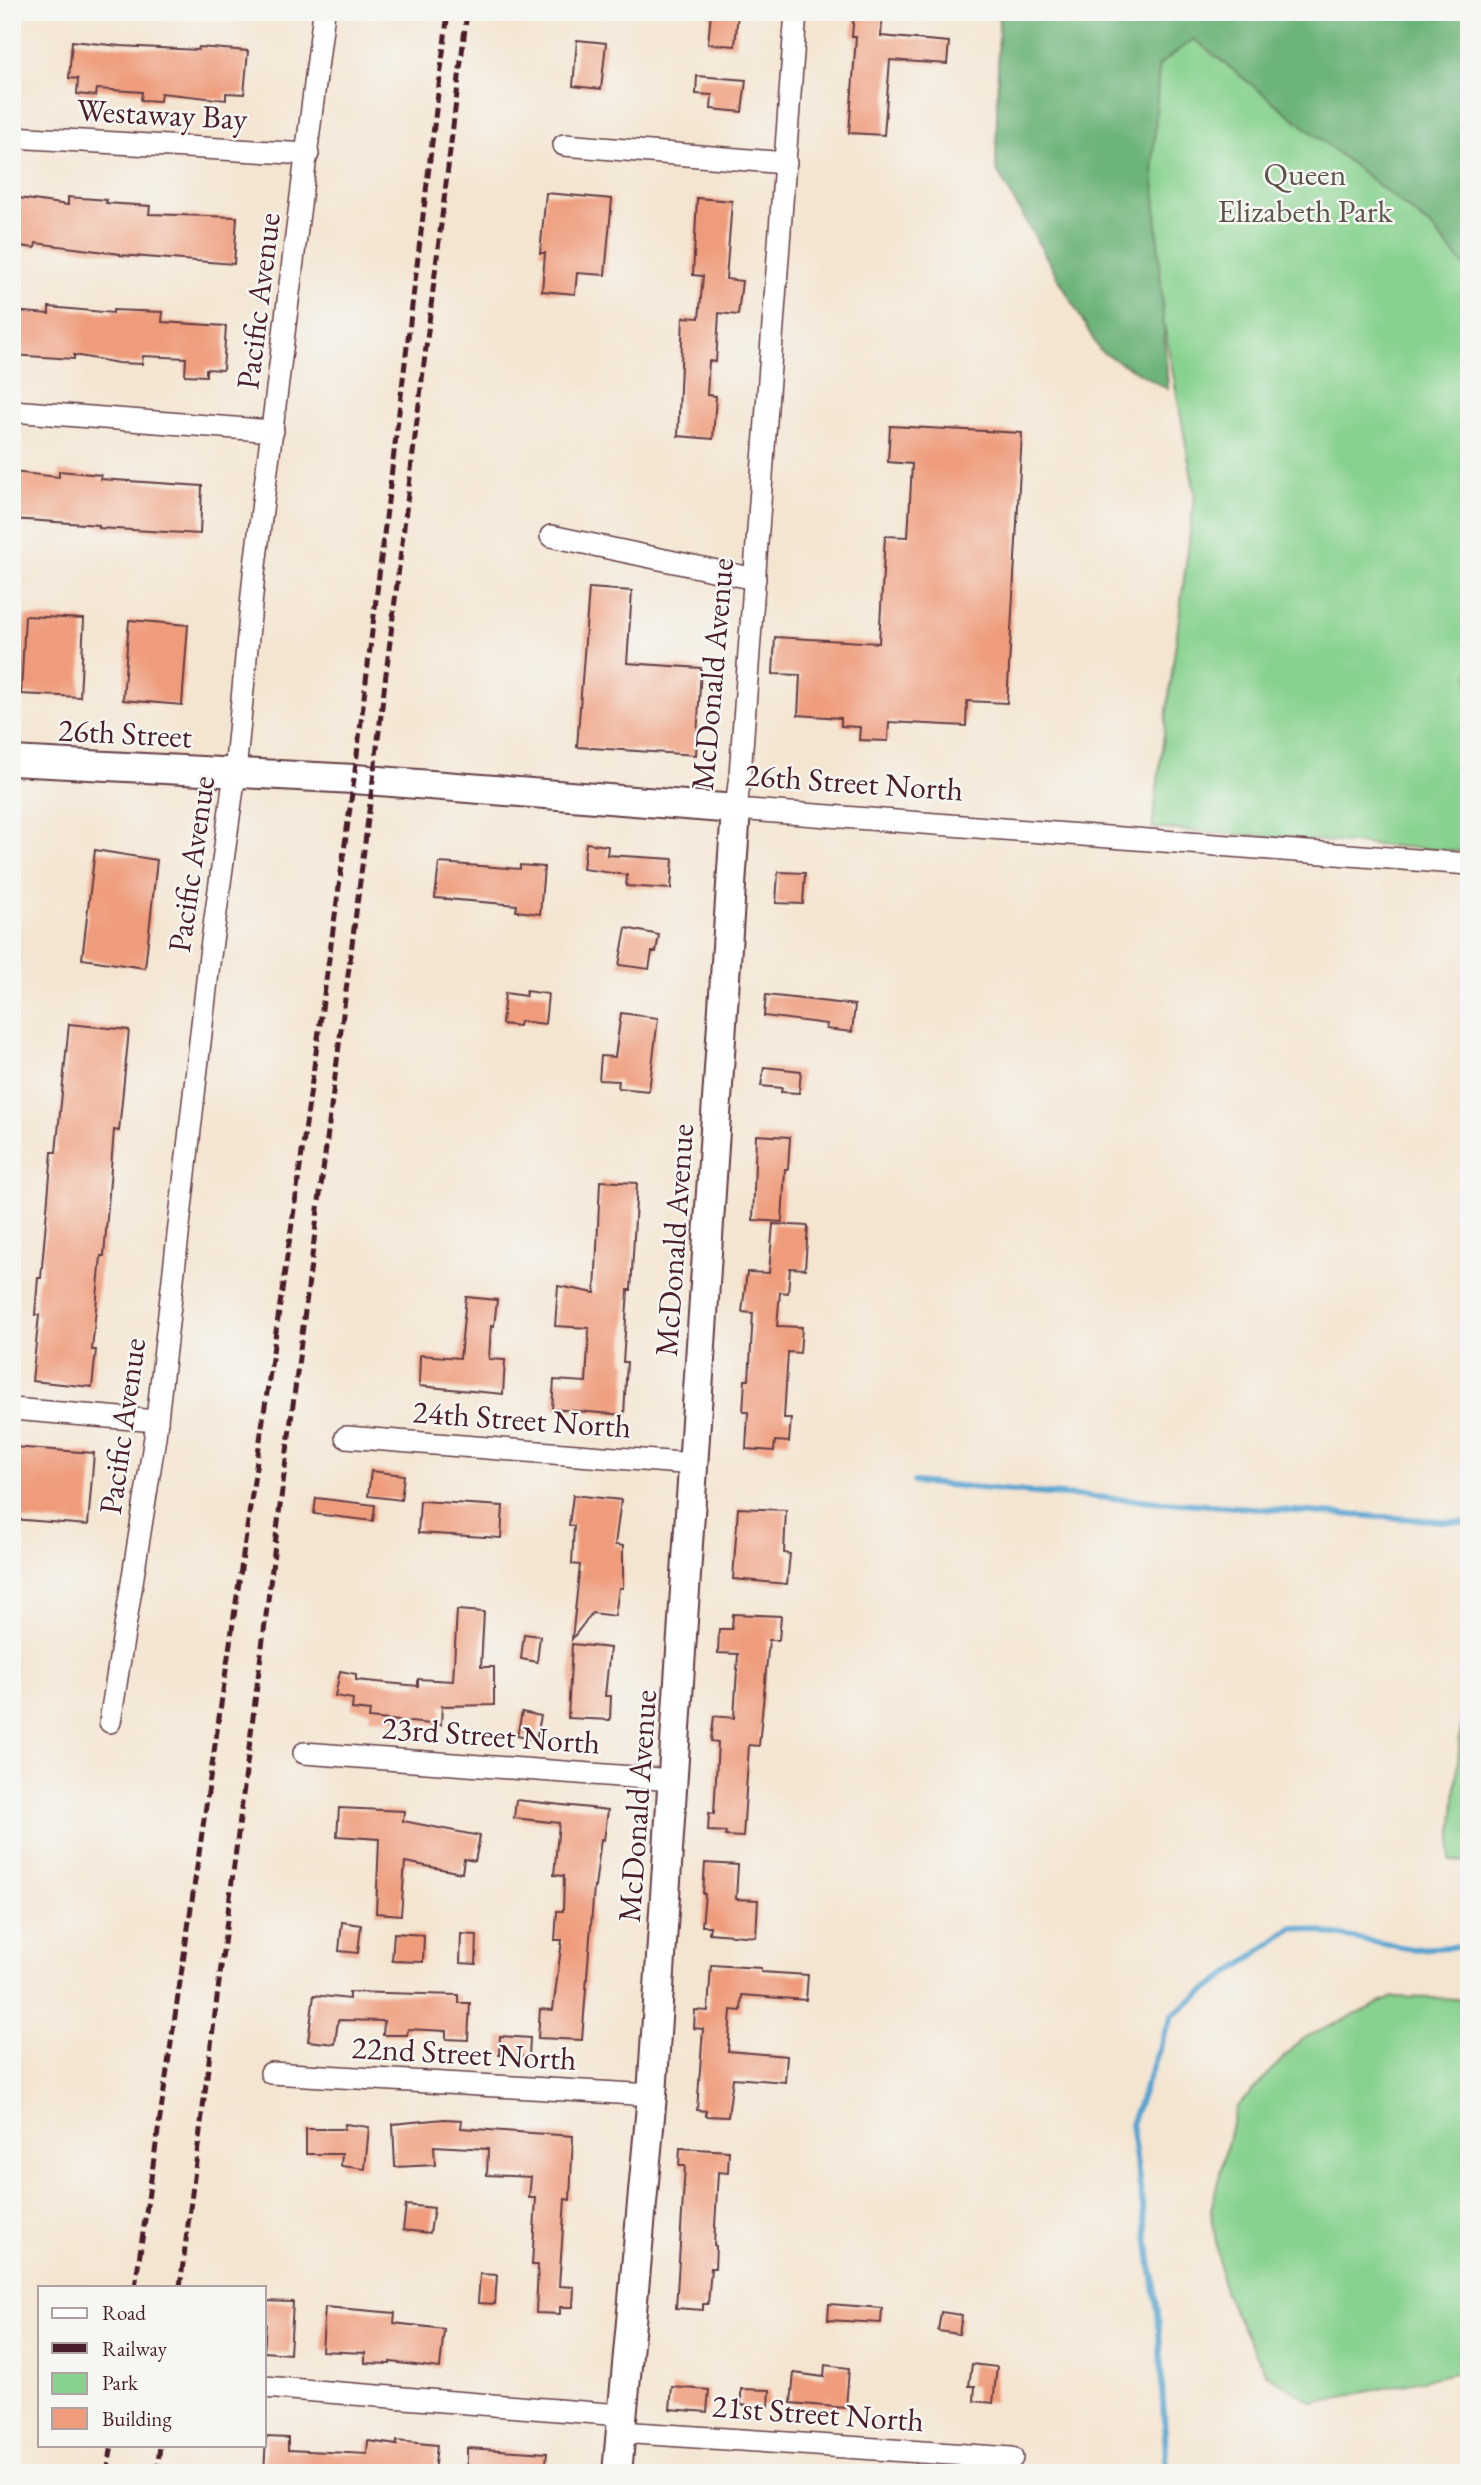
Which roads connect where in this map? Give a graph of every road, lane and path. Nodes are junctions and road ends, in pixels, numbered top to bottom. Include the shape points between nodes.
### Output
1 (324, 12) edge
2 (796, 12) edge
3 (12, 137) edge
4 (564, 145) dead end
5 (308, 154) junction
6 (786, 163) junction
7 (12, 411) edge
8 (273, 431) junction
9 (551, 536) dead end
10 (754, 579) junction
11 (12, 761) edge
12 (235, 773) junction
13 (736, 809) junction
14 (1469, 864) edge
15 (12, 1409) edge
16 (157, 1421) junction
17 (346, 1437) dead end
18 (694, 1464) junction
19 (110, 1722) dead end
20 (304, 1753) dead end
21 (673, 1780) junction
22 (271, 2073) dead end
23 (652, 2095) junction
24 (266, 2387) edge
25 (620, 2423) junction
26 (1012, 2458) dead end
27 (617, 2473) edge

1 - 5 street, Pacific Avenue
2 - 6 street, McDonald Avenue
3 - 5 street, Westaway Bay
4 - 6 street
5 - 8 street, Pacific Avenue
6 - 10 street, McDonald Avenue
7 - 8 street
8 - 12 street, Pacific Avenue
9 - 10 street
10 - 13 street, McDonald Avenue
11 - 12 street, 26th Street
12 - 13 street, 26th Street North
12 - 16 street, Pacific Avenue
13 - 14 street, 26th Street North
13 - 18 street, McDonald Avenue
15 - 16 street
16 - 19 street, Pacific Avenue
17 - 18 street, 24th Street North
18 - 21 street, McDonald Avenue
20 - 21 street, 23rd Street North
21 - 23 street, McDonald Avenue
22 - 23 street, 22nd Street North
23 - 25 street, McDonald Avenue
24 - 25 street, 21st Street North
25 - 26 street, 21st Street North
25 - 27 street, McDonald Avenue

